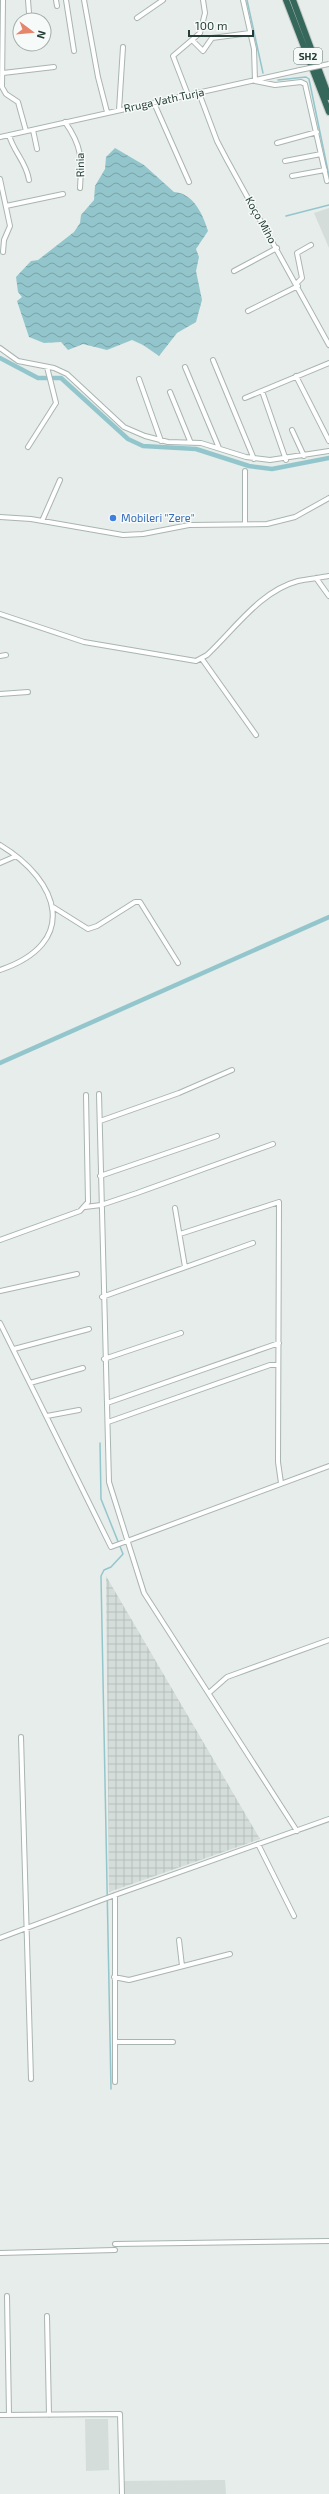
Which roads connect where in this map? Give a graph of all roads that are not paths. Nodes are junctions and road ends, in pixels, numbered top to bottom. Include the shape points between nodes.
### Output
1 (3, 0) edge
2 (28, 0) edge
3 (56, 0) edge
4 (66, 0) edge
5 (84, 0) edge
6 (163, 0) edge
7 (203, 0) edge
8 (243, 0) edge
9 (286, 0) edge
10 (293, 0) edge
11 (57, 6) dead end
12 (29, 12) edge
13 (137, 18) dead end
14 (250, 33) junction
15 (193, 41) junction
16 (123, 47) dead end
17 (74, 51) dead end
18 (329, 64) edge
19 (54, 67) dead end
20 (3, 73) junction
21 (326, 79) edge
22 (255, 81) junction
23 (199, 93) junction
24 (188, 95) junction
25 (329, 96) edge
26 (154, 103) junction
27 (119, 110) junction
28 (107, 112) junction
29 (329, 112) edge
30 (66, 122) junction
31 (33, 130) junction
32 (26, 131) junction
33 (317, 132) junction
34 (9, 135) junction
35 (0, 137) edge
36 (276, 143) dead end
37 (38, 149) dead end
38 (321, 154) junction
39 (284, 161) dead end
40 (325, 170) junction
41 (292, 176) dead end
42 (0, 179) edge
43 (29, 180) dead end
44 (327, 181) dead end
45 (189, 182) dead end
46 (80, 188) dead end
47 (63, 194) dead end
48 (6, 206) junction
49 (311, 245) dead end
50 (277, 248) junction
51 (3, 252) dead end
52 (234, 271) dead end
53 (297, 285) junction
54 (248, 311) dead end
55 (329, 345) edge
56 (0, 348) edge
57 (213, 360) dead end
58 (329, 363) edge
59 (47, 367) junction
60 (184, 367) dead end
61 (296, 376) junction
62 (139, 379) dead end
63 (262, 391) junction
64 (170, 392) dead end
65 (245, 398) dead end
66 (292, 430) dead end
67 (161, 440) junction
68 (190, 441) junction
69 (329, 441) edge
70 (28, 447) dead end
71 (219, 448) junction
72 (329, 451) edge
73 (304, 456) junction
74 (254, 459) junction
75 (286, 460) junction
76 (246, 471) dead end
77 (60, 480) dead end
78 (329, 498) edge
79 (0, 517) edge
80 (42, 521) junction
81 (245, 524) junction
82 (329, 576) edge
83 (316, 578) junction
84 (329, 596) edge
85 (0, 614) edge
86 (6, 655) dead end
87 (0, 656) edge
88 (202, 658) junction
89 (28, 692) dead end
90 (0, 694) edge
91 (256, 735) dead end
92 (0, 845) edge
93 (16, 856) junction
94 (0, 863) edge
95 (53, 908) junction
96 (178, 963) dead end
97 (0, 970) edge
98 (232, 1070) dead end
99 (99, 1094) dead end
100 (86, 1095) dead end
101 (100, 1121) junction
102 (217, 1136) dead end
103 (273, 1144) dead end
104 (100, 1176) junction
105 (101, 1205) junction
106 (85, 1207) junction
107 (176, 1208) dead end
108 (180, 1234) junction
109 (0, 1240) edge
110 (253, 1243) dead end
111 (185, 1267) junction
112 (77, 1274) dead end
113 (0, 1291) edge
114 (102, 1297) junction
115 (0, 1323) edge
116 (89, 1329) dead end
117 (181, 1333) dead end
118 (279, 1343) junction
119 (14, 1349) junction
120 (104, 1358) junction
121 (278, 1364) junction
122 (83, 1368) dead end
123 (30, 1383) junction
124 (107, 1403) junction
125 (79, 1410) dead end
126 (47, 1416) junction
127 (108, 1422) junction
128 (329, 1466) edge
129 (281, 1483) junction
130 (129, 1541) junction
131 (329, 1640) edge
132 (210, 1692) junction
133 (21, 1737) dead end
134 (329, 1819) edge
135 (298, 1831) junction
136 (258, 1844) junction
137 (115, 1895) junction
138 (294, 1916) dead end
139 (29, 1930) junction
140 (0, 1938) edge
141 (179, 1940) dead end
142 (230, 1954) dead end
143 (182, 1966) junction
144 (114, 1977) junction
145 (116, 2042) junction
146 (173, 2042) dead end
147 (32, 2080) dead end
148 (115, 2082) dead end
149 (329, 2241) edge
150 (115, 2244) dead end
151 (115, 2250) dead end
152 (0, 2253) edge
153 (7, 2296) dead end
154 (47, 2316) dead end
155 (0, 2415) edge
156 (9, 2415) junction
157 (48, 2415) junction
158 (122, 2494) edge

1 - 20 street
2 - 12 street
3 - 11 street
4 - 17 street
5 - 28 street
6 - 13 street
7 - 15 street via 204,22 200,33
8 - 14 street
9 - 29 highway, SH2
10 - 21 highway, SH2
14 - 15 street via 212,38 203,51
14 - 22 street via 255,58
15 - 24 street via 173,56
16 - 27 street
18 - 22 street, Rruga Vath Turja, bridge
19 - 20 street
20 - 32 street via 2,87 6,94 18,102
21 - 25 highway, SH2
22 - 23 street, Rruga Vath Turja
22 - 33 street via 268,85 302,82 305,84
23 - 24 street, Rruga Vath Turja
23 - 50 street, Koço Miho via 217,140
24 - 26 street, Rruga Vath Turja
26 - 27 street, Rruga Vath Turja
26 - 45 street
27 - 28 street, Rruga Vath Turja
28 - 30 street, Rruga Vath Turja
30 - 31 street, Rruga Vath Turja
30 - 46 street, Rinia via 81,151
31 - 32 street, Rruga Vath Turja
31 - 37 street
32 - 34 street, Rruga Vath Turja
33 - 36 street
33 - 38 street
34 - 35 street, Rruga Vath Turja
34 - 43 street via 25,164
38 - 39 street
38 - 40 street
40 - 41 street
40 - 44 street
42 - 48 street
47 - 48 street
48 - 51 street via 10,226 4,240
49 - 53 street via 297,253 302,278
50 - 52 street
50 - 53 street, Koço Miho
53 - 54 street
53 - 55 street, Koço Miho
56 - 59 street via 18,361
57 - 74 street
58 - 61 street
59 - 67 street via 74,378 124,427
59 - 70 street via 56,403
60 - 71 street
61 - 63 street
61 - 69 street
62 - 67 street
63 - 65 street
63 - 75 street
64 - 68 street
66 - 73 street
67 - 68 street
68 - 71 street
71 - 74 street
72 - 73 street
73 - 75 street
74 - 75 street
76 - 81 street
77 - 80 street
78 - 81 street via 290,519 267,524
79 - 80 street
80 - 81 street via 123,535 189,525
82 - 83 street
83 - 84 street
83 - 88 street via 283,587 263,600
85 - 88 street via 84,642 188,660
86 - 87 street
88 - 91 street
89 - 90 street
92 - 93 street
93 - 94 street
93 - 95 street via 36,874
95 - 96 street via 88,929 135,902 140,902
95 - 97 street via 52,923 37,951 21,962
98 - 101 street via 179,1093
99 - 101 street
100 - 106 street via 88,1198
101 - 104 street
102 - 104 street
103 - 105 street
104 - 105 street
105 - 106 street
105 - 114 street
106 - 109 street
107 - 108 street
108 - 111 street
108 - 118 street via 279,1202
110 - 111 street
111 - 114 street
112 - 113 street
114 - 120 street
115 - 119 street
116 - 119 street
117 - 120 street
118 - 121 street
118 - 124 street
119 - 123 street
120 - 124 street
121 - 127 street
121 - 129 street via 278,1471
122 - 123 street
123 - 126 street
124 - 127 street
125 - 126 street
126 - 130 street via 108,1544 113,1548
127 - 130 street via 109,1482
128 - 129 street
129 - 130 street
130 - 132 street via 144,1593
131 - 132 street via 227,1677
132 - 135 street
133 - 139 street
134 - 135 street
135 - 136 street
136 - 137 street
136 - 138 street
137 - 139 street
137 - 144 street
139 - 140 street
139 - 147 street
141 - 143 street
142 - 143 street
143 - 144 street via 129,1980
144 - 145 street
145 - 146 street
145 - 148 street
149 - 150 street
151 - 152 street
153 - 156 street
154 - 157 street
155 - 156 street
156 - 157 street
157 - 158 street via 120,2414

